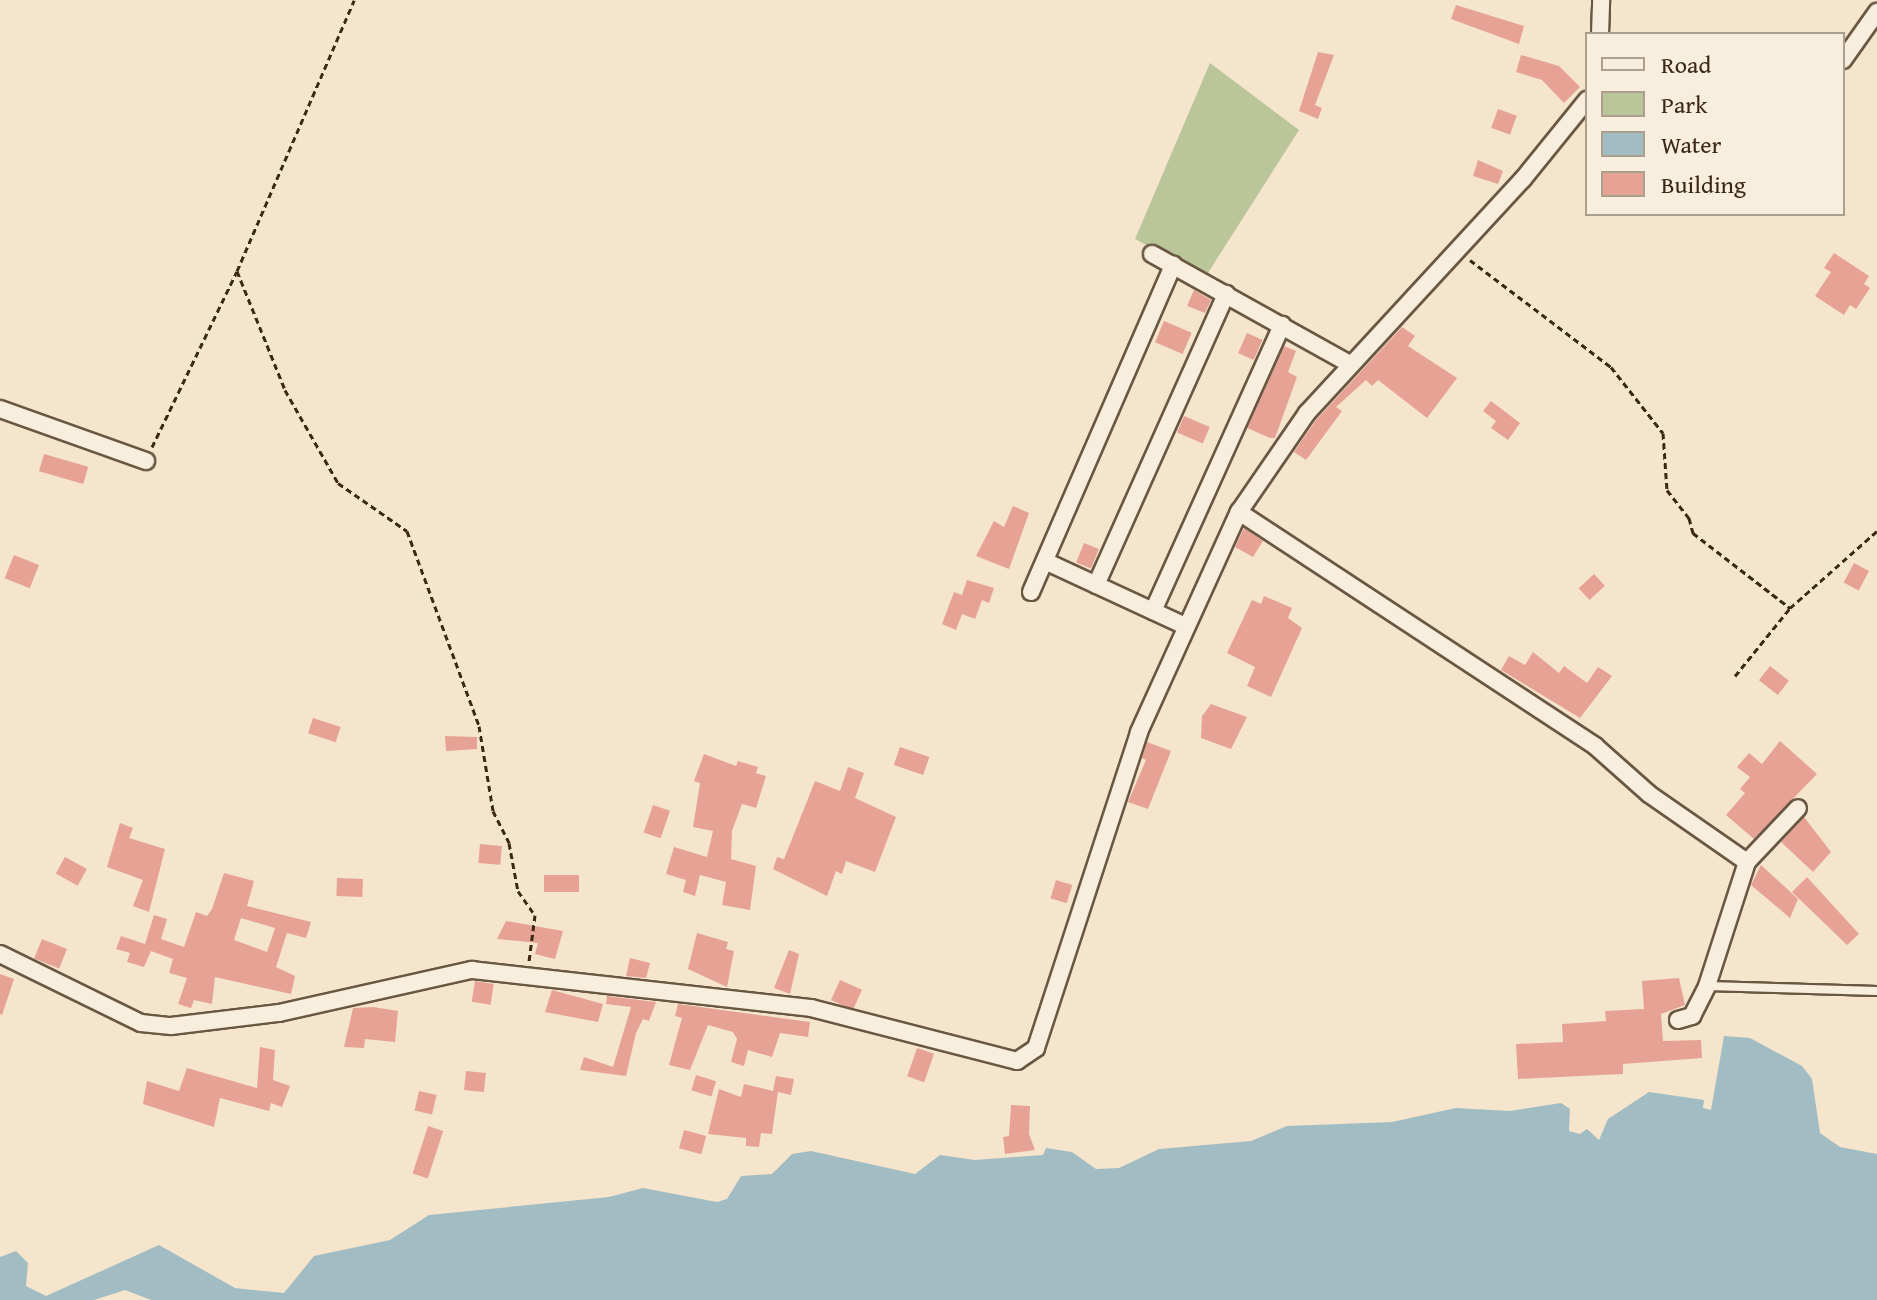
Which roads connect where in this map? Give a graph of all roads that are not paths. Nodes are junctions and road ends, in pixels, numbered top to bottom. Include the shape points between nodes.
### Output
1 (1601, 0) edge
2 (1877, 12) edge
3 (1600, 32) edge
4 (1845, 57) edge
5 (1585, 104) edge
6 (1152, 254) dead end
7 (1173, 265) junction
8 (1226, 294) junction
9 (1282, 325) junction
10 (1350, 364) junction
11 (0, 409) edge
12 (146, 461) road end
13 (1239, 512) junction
14 (1045, 561) junction
15 (1096, 585) junction
16 (1031, 592) dead end
17 (1153, 611) junction
18 (1183, 625) junction
19 (1798, 808) dead end
20 (1747, 862) junction
21 (0, 954) edge
22 (1707, 986) junction
23 (1877, 991) edge
24 (1678, 1020) dead end

1 - 3 street
2 - 4 street
5 - 10 street
6 - 7 street
7 - 8 street
7 - 14 street
8 - 9 street
8 - 15 street
9 - 10 street
9 - 17 street
10 - 13 street via 1307,413
11 - 12 street
13 - 18 street
13 - 20 street via 1595,746 1649,794
14 - 15 street
14 - 16 street
15 - 17 street
17 - 18 street
18 - 21 street via 1139,732 1036,1048 1017,1061 811,1008 472,970 279,1013 171,1026 116,1015
19 - 20 street
20 - 22 street
22 - 23 lane
22 - 24 street via 1692,1016

